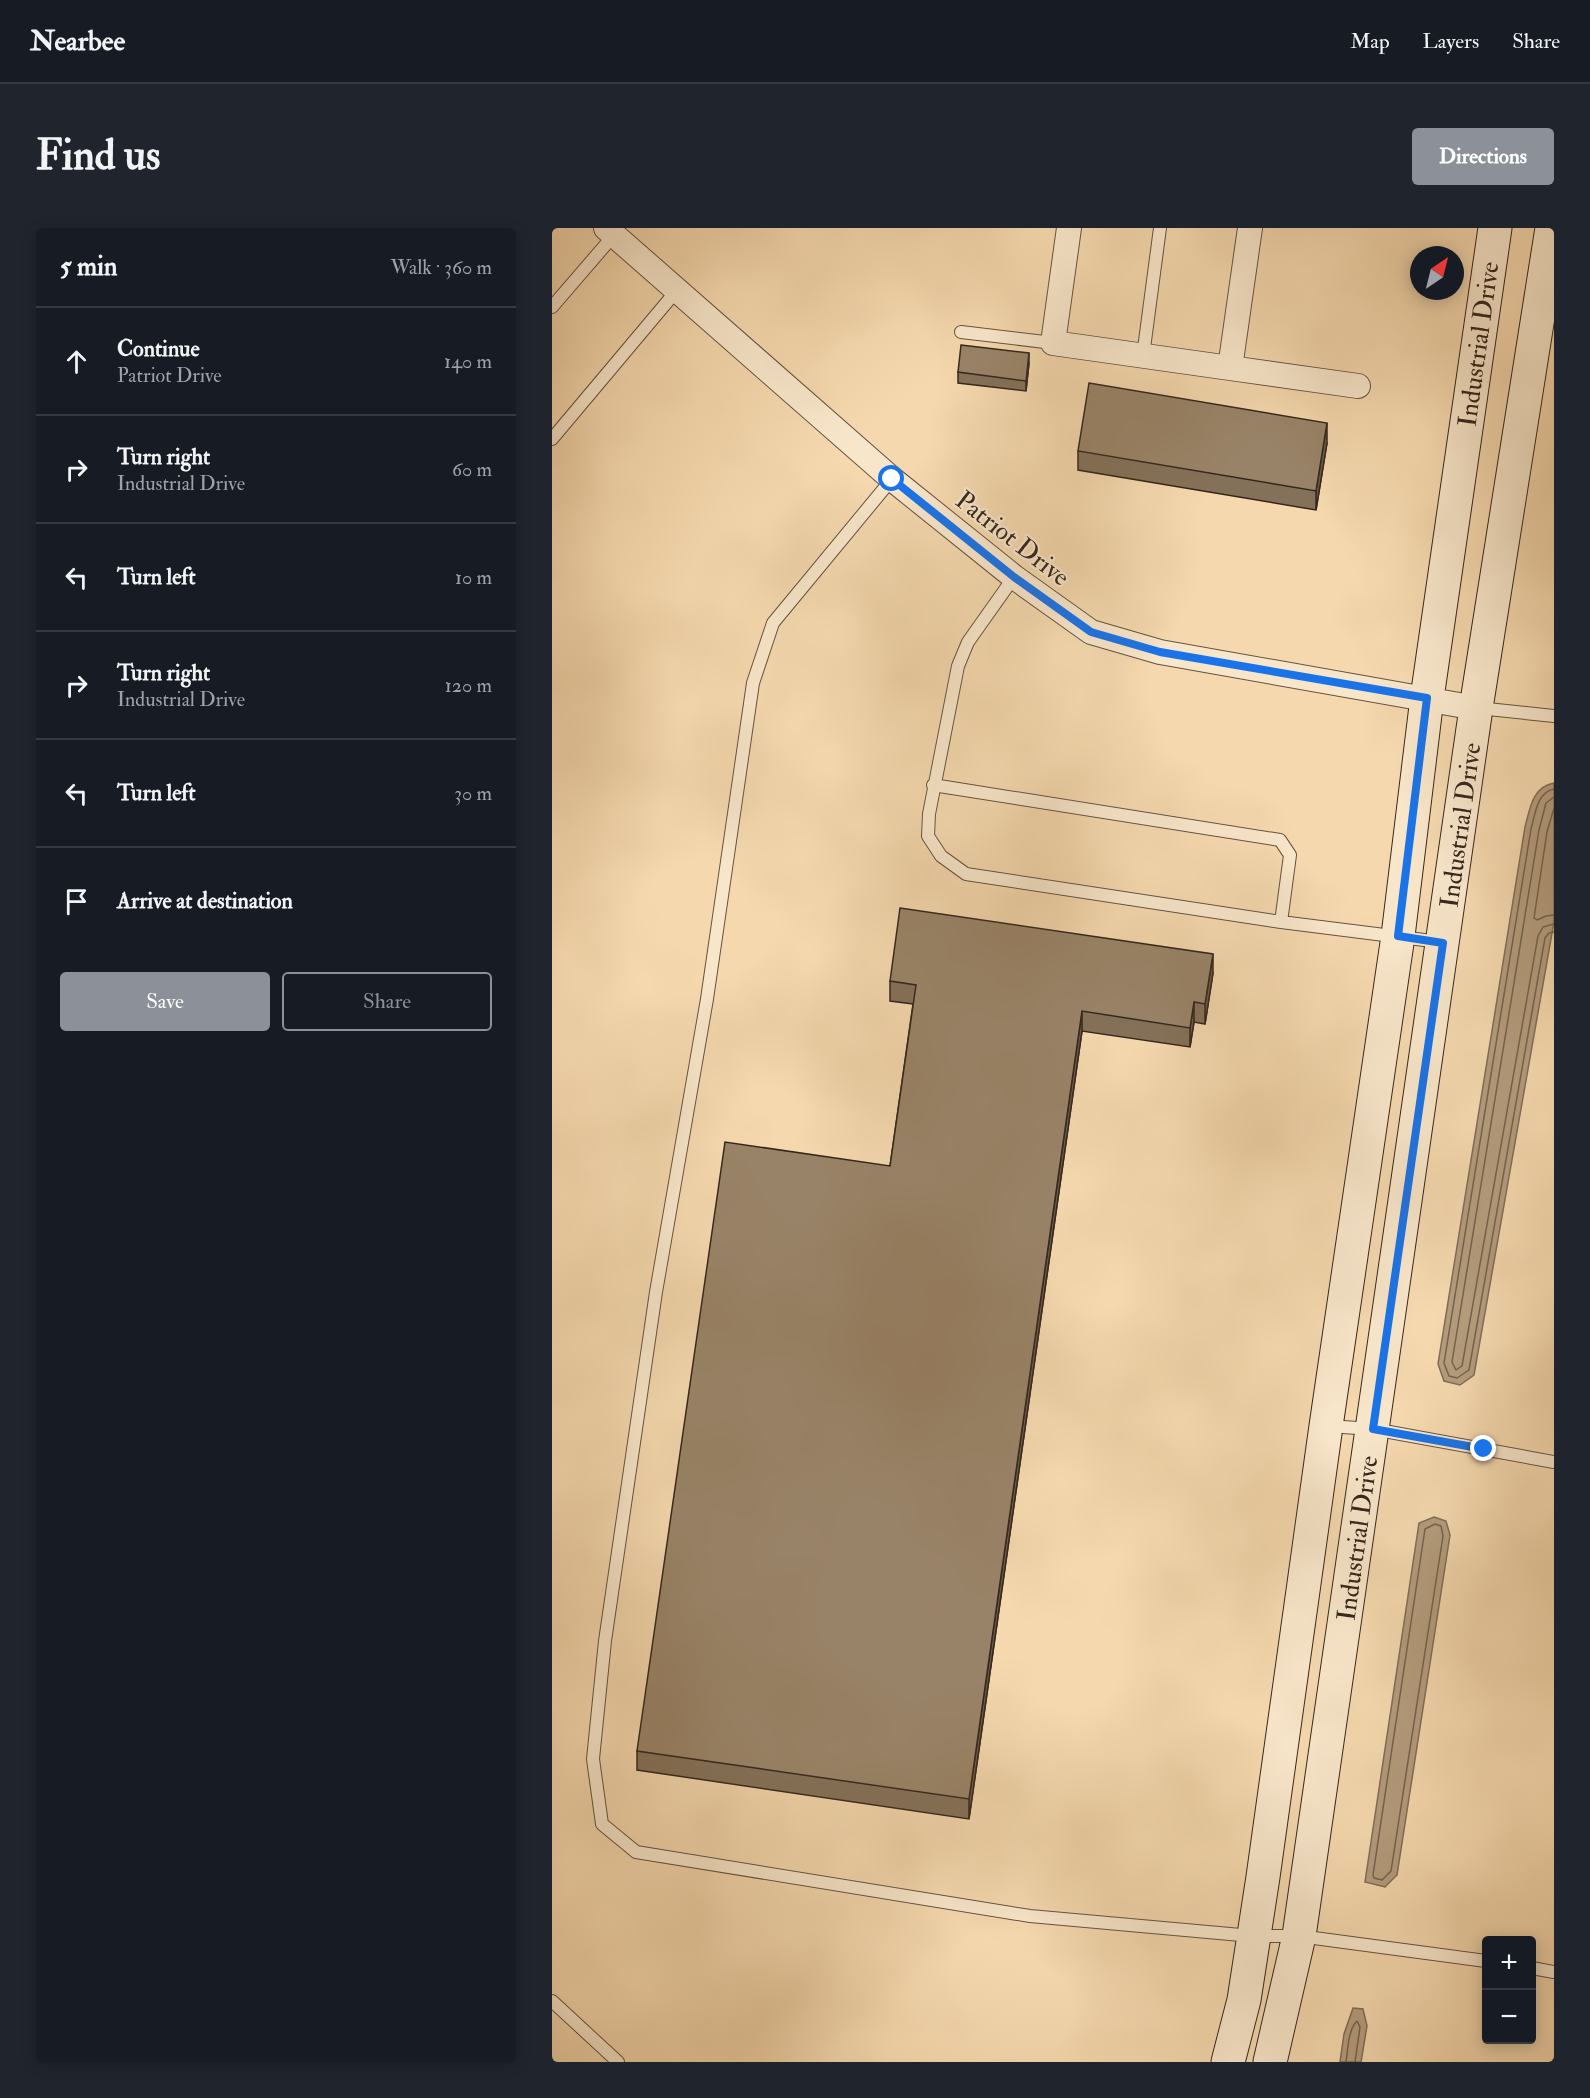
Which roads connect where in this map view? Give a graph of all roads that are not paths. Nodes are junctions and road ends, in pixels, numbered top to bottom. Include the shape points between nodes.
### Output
1 (1069, 228) edge
2 (1160, 228) edge
3 (1250, 228) edge
4 (1495, 228) edge
5 (1552, 228) edge
6 (610, 231) edge
7 (678, 289) junction
8 (552, 307) edge
9 (961, 332) dead end
10 (1053, 343) junction
11 (1143, 356) junction
12 (1230, 368) junction
13 (1358, 386) dead end
14 (552, 439) edge
15 (892, 479) junction
16 (1014, 577) junction
17 (1427, 698) junction
18 (1476, 708) junction
19 (1554, 716) edge
20 (933, 785) junction
21 (1281, 922) junction
22 (1398, 936) junction
23 (1443, 943) junction
24 (1326, 1426) junction
25 (1373, 1429) junction
26 (1554, 1462) edge
27 (1252, 1936) junction
28 (1299, 1936) junction
29 (1482, 1960) edge
30 (1536, 1969) edge
31 (1554, 1972) edge
32 (552, 2001) edge
33 (618, 2062) edge
34 (1228, 2062) edge
35 (1270, 2062) edge

1 - 10 street
2 - 11 lane
3 - 12 street
4 - 17 street, Industrial Drive
5 - 18 street, Industrial Drive
6 - 7 street, Patriot Drive
6 - 8 lane
7 - 14 lane
7 - 15 street, Patriot Drive
9 - 10 lane
10 - 11 street
11 - 12 street
12 - 13 street
15 - 16 street, Patriot Drive
15 - 27 lane via 773,624 753,683 605,1641 593,1759 602,1824 636,1852 1030,1917
16 - 17 street, Patriot Drive via 1091,632 1160,652
16 - 20 lane via 968,642 958,666
17 - 18 street, Patriot Drive
17 - 22 street, Industrial Drive
18 - 19 lane
18 - 23 street, Industrial Drive
20 - 21 lane via 928,836 941,856 966,874
20 - 21 lane via 1280,840 1290,855
21 - 22 lane
22 - 23 lane
22 - 24 street, Industrial Drive
23 - 25 street, Industrial Drive
24 - 25 lane
24 - 27 street, Industrial Drive
25 - 26 lane
25 - 28 street, Industrial Drive
27 - 28 lane
27 - 34 street, Industrial Drive via 1244,2000
28 - 29 lane
28 - 35 street, Industrial Drive
30 - 31 lane
32 - 33 lane

